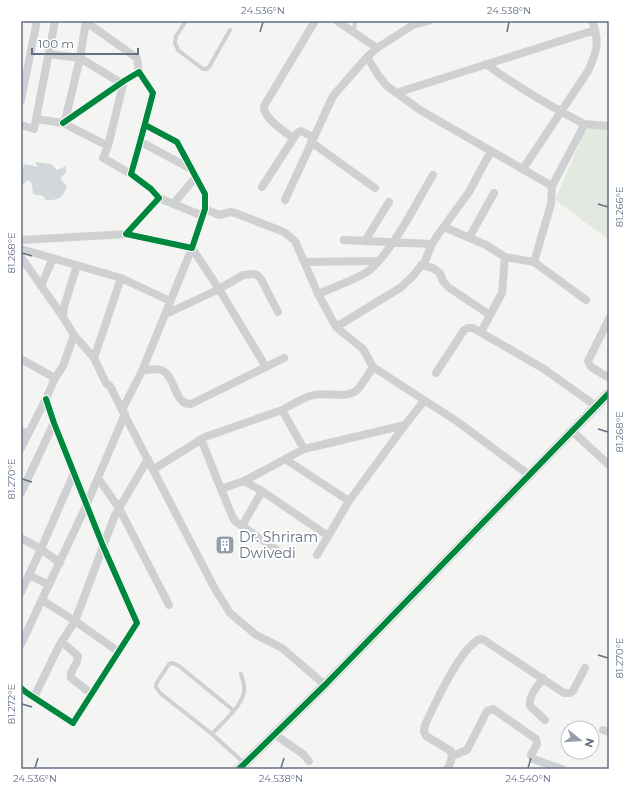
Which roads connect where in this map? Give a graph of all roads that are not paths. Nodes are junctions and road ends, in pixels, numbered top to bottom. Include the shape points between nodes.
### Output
1 (37, 21) edge
2 (55, 21) edge
3 (87, 21) edge
4 (186, 21) edge
5 (315, 21) edge
6 (337, 21) edge
7 (355, 21) edge
8 (428, 21) edge
9 (592, 21) edge
10 (413, 23) edge
11 (230, 30) dead end
12 (595, 30) junction
13 (354, 32) junction
14 (377, 48) junction
15 (50, 54) junction
16 (367, 57) junction
17 (80, 58) junction
18 (486, 64) junction
19 (140, 72) junction
20 (123, 82) junction
21 (396, 93) junction
22 (21, 100) edge
23 (560, 111) junction
24 (36, 120) junction
25 (64, 122) junction
26 (584, 124) junction
27 (145, 125) junction
28 (21, 126) edge
29 (609, 126) edge
30 (293, 138) junction
31 (312, 140) junction
32 (141, 142) junction
33 (108, 146) junction
34 (491, 151) junction
35 (191, 169) junction
36 (523, 169) junction
37 (131, 174) junction
38 (433, 175) dead end
39 (195, 178) junction
40 (552, 186) junction
41 (262, 187) dead end
42 (374, 188) dead end
43 (494, 193) dead end
44 (159, 198) junction
45 (285, 200) dead end
46 (389, 202) dead end
47 (173, 204) junction
48 (204, 212) junction
49 (444, 227) junction
50 (128, 234) junction
51 (470, 238) junction
52 (21, 240) edge
53 (344, 240) dead end
54 (365, 241) junction
55 (393, 243) junction
56 (432, 244) junction
57 (192, 248) junction
58 (21, 250) edge
59 (21, 257) edge
60 (505, 257) junction
61 (54, 258) junction
62 (305, 262) junction
63 (377, 262) junction
64 (534, 262) junction
65 (77, 265) junction
66 (422, 266) junction
67 (121, 278) junction
68 (41, 286) junction
69 (219, 289) junction
70 (318, 294) junction
71 (586, 300) dead end
72 (170, 302) junction
73 (278, 312) dead end
74 (166, 314) junction
75 (490, 315) junction
76 (63, 317) junction
77 (609, 319) edge
78 (336, 327) junction
79 (481, 332) junction
80 (74, 335) junction
81 (94, 358) junction
82 (284, 358) dead end
83 (21, 359) edge
84 (266, 367) junction
85 (373, 367) junction
86 (142, 371) junction
87 (436, 373) dead end
88 (55, 378) junction
89 (609, 378) edge
90 (609, 393) edge
91 (46, 399) junction
92 (424, 401) junction
93 (596, 406) junction
94 (282, 410) junction
95 (124, 412) junction
96 (54, 423) junction
97 (405, 425) junction
98 (572, 431) junction
99 (25, 432) edge
100 (202, 439) junction
101 (21, 448) edge
102 (304, 449) junction
103 (148, 459) junction
104 (285, 459) junction
105 (609, 465) edge
106 (154, 469) junction
107 (74, 473) junction
108 (529, 475) junction
109 (98, 478) junction
110 (244, 481) junction
111 (221, 489) junction
112 (262, 492) junction
113 (21, 493) edge
114 (349, 501) junction
115 (86, 506) junction
116 (119, 508) junction
117 (242, 526) junction
118 (328, 536) junction
119 (21, 538) edge
120 (103, 546) junction
121 (41, 549) junction
122 (280, 553) dead end
123 (317, 555) dead end
124 (60, 563) junction
125 (29, 575) junction
126 (49, 585) junction
127 (21, 592) edge
128 (42, 600) junction
129 (169, 605) dead end
130 (75, 621) junction
131 (62, 642) junction
132 (21, 644) edge
133 (118, 652) junction
134 (586, 668) dead end
135 (241, 674) dead end
136 (543, 678) junction
137 (325, 685) junction
138 (21, 688) edge
139 (92, 694) junction
140 (34, 697) junction
141 (233, 710) junction
142 (544, 720) dead end
143 (212, 734) junction
144 (274, 734) junction
145 (452, 756) junction
146 (309, 761) dead end
147 (241, 766) edge
148 (447, 769) edge
149 (562, 769) edge

1 - 22 street
2 - 15 street
3 - 17 street
3 - 19 street via 137,58
4 - 11 lane via 176,36 175,43 178,50 203,69 209,67
5 - 30 street via 264,109 267,116
6 - 13 street
7 - 13 lane
8 - 10 street
9 - 12 street
10 - 14 street
12 - 18 street
12 - 23 street via 597,47 593,60
13 - 14 street
14 - 16 street
15 - 17 street
15 - 24 street
16 - 21 street via 378,75
16 - 31 street via 333,96
17 - 20 street
17 - 25 street
18 - 21 street
18 - 23 street via 512,83
19 - 20 street
19 - 27 street via 152,93
20 - 25 street
20 - 33 street
21 - 34 street via 420,110
23 - 26 street
23 - 36 street
24 - 25 street
24 - 28 street via 34,128
25 - 33 street
26 - 29 street
26 - 40 street
27 - 32 street
27 - 35 street via 177,142
30 - 31 street via 300,131
30 - 41 street
31 - 42 street
31 - 45 street
32 - 35 street
32 - 37 street
33 - 37 street via 103,158
34 - 36 street
34 - 49 street via 469,192
35 - 39 street
36 - 40 street
37 - 44 street
38 - 55 street
39 - 47 street
39 - 48 street via 205,194
40 - 64 street via 551,204
43 - 51 street
44 - 47 street
44 - 50 street
46 - 54 street
47 - 48 street
48 - 57 street
48 - 62 street via 219,215 235,213 284,232 295,240
49 - 51 street
49 - 56 street
50 - 52 street
50 - 57 street
51 - 60 street
53 - 54 street
54 - 55 street
55 - 56 street
55 - 63 street
56 - 66 street
57 - 69 street
57 - 72 street
58 - 61 street
59 - 68 street
60 - 64 street
60 - 75 street via 504,288
61 - 65 street
61 - 68 street
62 - 63 street
62 - 70 street
63 - 70 street via 362,274
64 - 71 street
65 - 67 street
65 - 76 street
66 - 75 street via 433,268 440,273 448,287
66 - 78 street via 400,288
67 - 72 street
67 - 81 street
68 - 76 street
69 - 73 street via 243,275 257,275 265,285
69 - 74 street
69 - 84 street
70 - 78 street
72 - 74 street
74 - 86 street
75 - 79 street
76 - 80 street
77 - 89 street via 588,361 591,367
78 - 85 street via 363,349
79 - 87 street via 473,328 464,330
79 - 93 street via 544,369
80 - 81 street
80 - 88 street via 63,366
81 - 95 street
82 - 84 street
83 - 88 street
84 - 86 street via 191,404 181,400 165,372 156,369
85 - 92 street
85 - 94 street via 357,390 350,394 312,395
86 - 95 street
88 - 91 street
90 - 93 street
91 - 96 street
91 - 99 street
92 - 97 street
92 - 108 street via 458,422
93 - 98 street
94 - 100 street
94 - 102 street
95 - 103 street
95 - 109 street
96 - 107 street
96 - 113 street
97 - 102 street
97 - 114 street
98 - 105 street
98 - 108 street
99 - 101 street
100 - 106 street
100 - 111 street
102 - 104 street
103 - 106 street
103 - 116 street
104 - 110 street
104 - 114 street
106 - 137 street via 215,589 230,613 256,635 282,648
107 - 115 street
107 - 121 street
108 - 137 street
109 - 115 street
109 - 116 street
110 - 111 street
110 - 112 street
111 - 117 street via 233,518
112 - 117 street
112 - 118 street
114 - 118 street
115 - 120 street
115 - 124 street
116 - 120 street
116 - 129 street
117 - 122 street
118 - 123 street
119 - 121 street
120 - 130 street
120 - 133 street via 137,623
121 - 124 street
121 - 125 street
124 - 126 street
125 - 126 street
125 - 127 street
126 - 128 street
128 - 130 street
128 - 132 street
130 - 131 street
130 - 133 street
131 - 139 street via 78,656 71,678
131 - 140 street
133 - 139 street
134 - 136 street via 570,694 564,693
135 - 141 lane via 244,691 239,705
136 - 142 street via 529,702
136 - 145 street via 484,640 480,639 472,644 446,683 425,725 426,736 451,751
137 - 144 street
138 - 140 street
139 - 140 street via 73,723
141 - 143 lane
141 - 143 lane via 179,666 169,664 156,684 158,691
143 - 147 lane
144 - 146 street
144 - 147 street
145 - 148 street
145 - 149 street via 466,750 487,711 493,709 536,739 537,744 531,755 533,759

